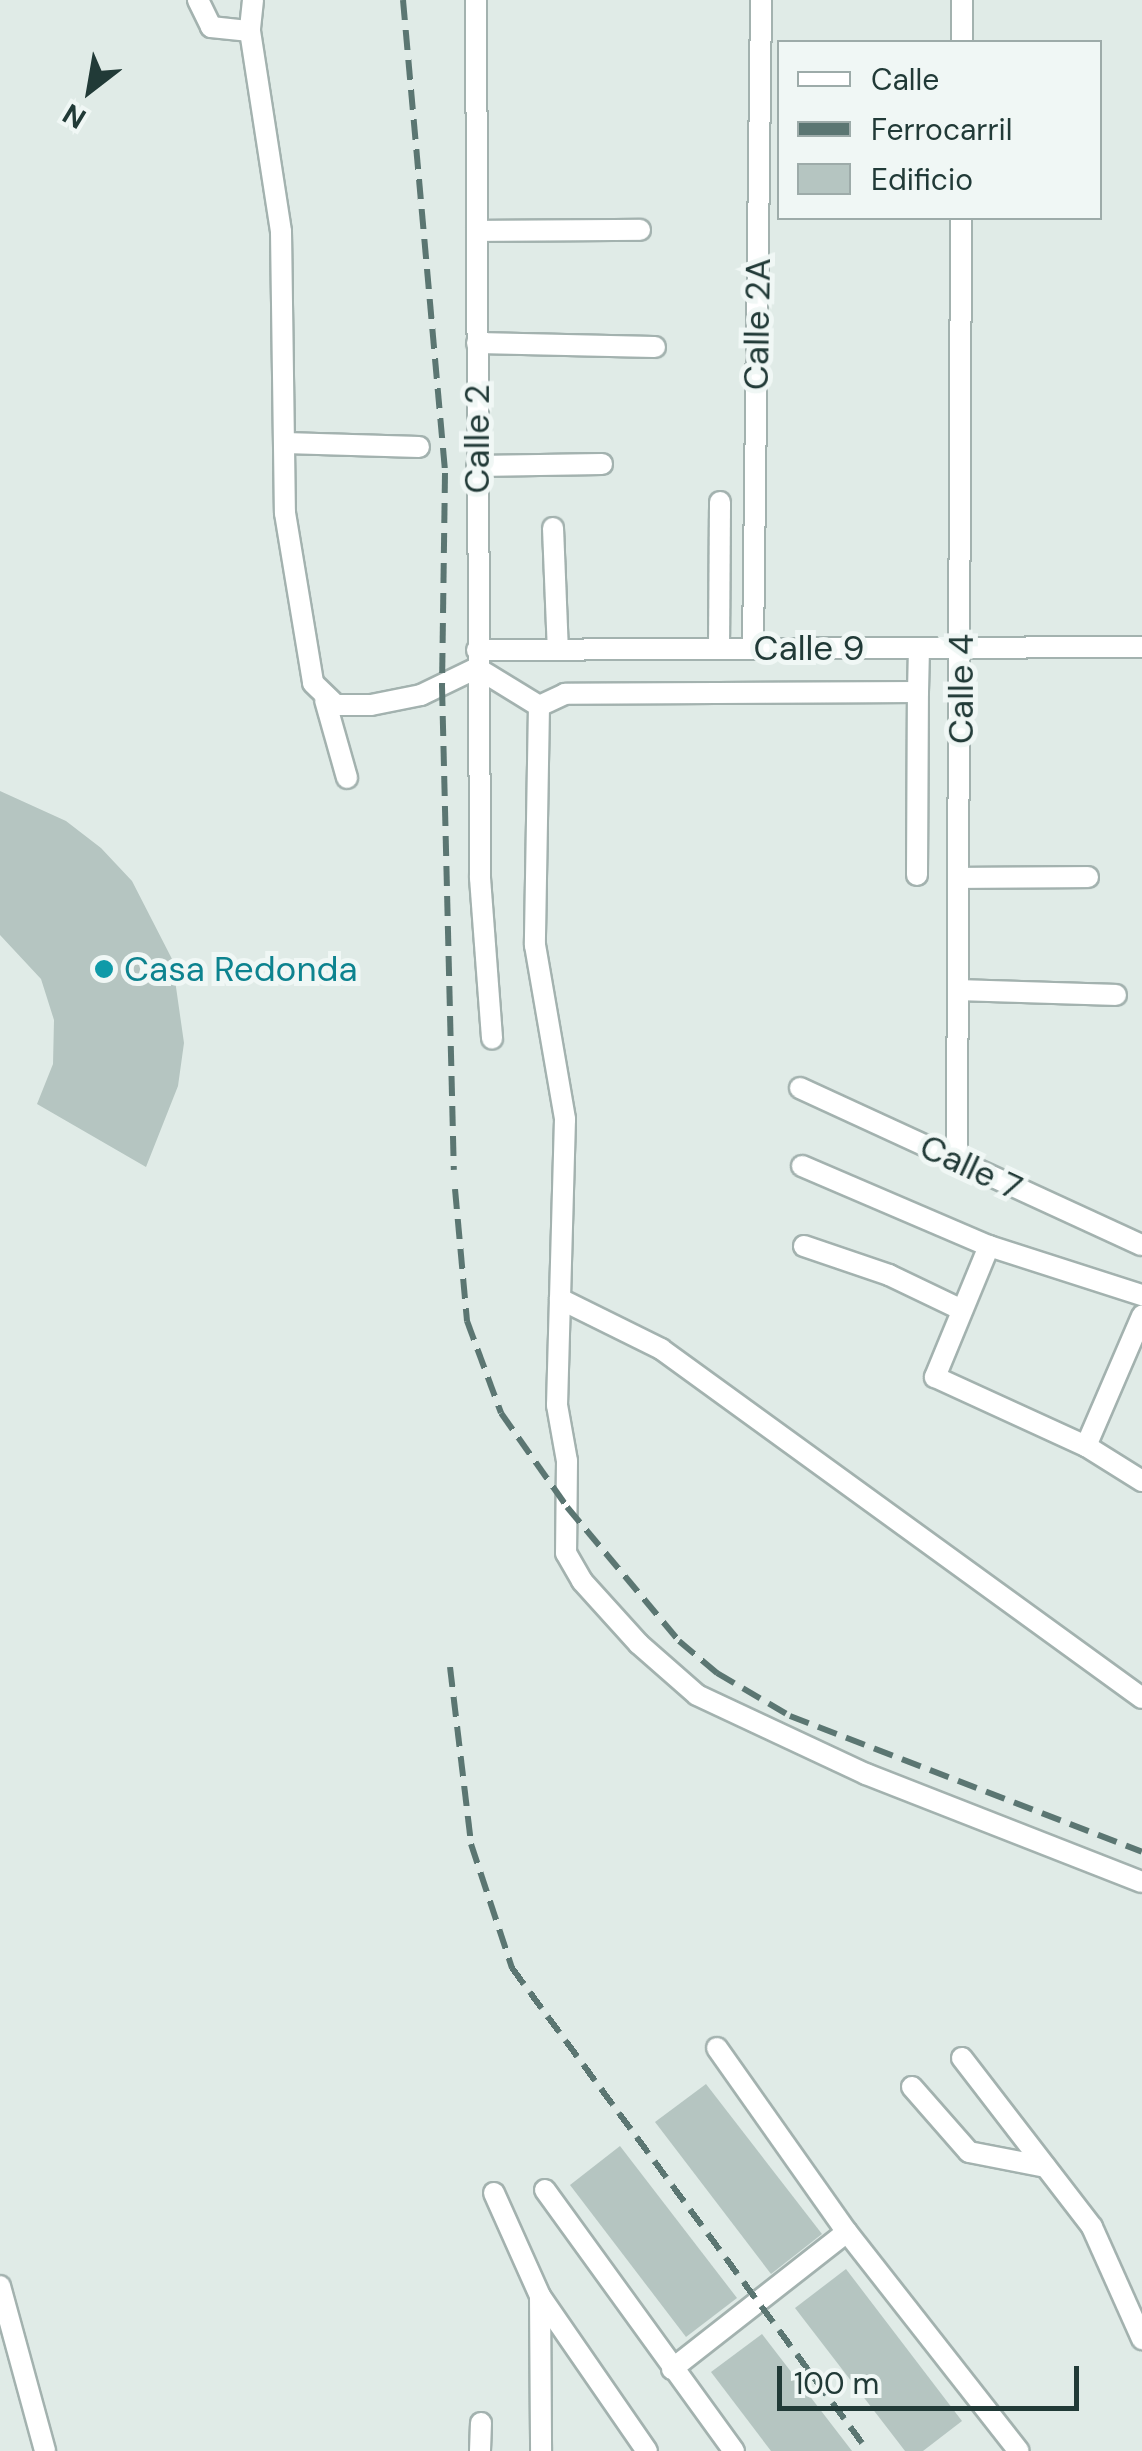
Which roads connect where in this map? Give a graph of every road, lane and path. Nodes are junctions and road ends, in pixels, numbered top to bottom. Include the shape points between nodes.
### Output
1 (198, 0) edge
2 (253, 0) edge
3 (476, 0) edge
4 (762, 0) edge
5 (962, 0) edge
6 (250, 31) junction
7 (962, 40) edge
8 (961, 220) edge
9 (640, 230) dead end
10 (477, 231) junction
11 (478, 343) junction
12 (655, 348) dead end
13 (285, 443) junction
14 (419, 447) dead end
15 (602, 464) dead end
16 (477, 466) junction
17 (720, 502) dead end
18 (553, 528) dead end
19 (1142, 647) edge
20 (719, 648) junction
21 (753, 648) junction
22 (920, 648) junction
23 (961, 648) junction
24 (558, 650) junction
25 (477, 659) junction
26 (918, 692) junction
27 (325, 700) junction
28 (539, 706) junction
29 (347, 778) dead end
30 (917, 875) dead end
31 (1088, 877) dead end
32 (959, 878) junction
33 (959, 990) junction
34 (1116, 995) dead end
35 (492, 1040) dead end
36 (800, 1088) dead end
37 (957, 1161) junction
38 (802, 1166) dead end
39 (1142, 1245) edge
40 (804, 1246) dead end
41 (989, 1246) junction
42 (1142, 1295) edge
43 (560, 1299) junction
44 (962, 1310) junction
45 (1142, 1316) edge
46 (1086, 1446) junction
47 (1142, 1481) edge
48 (1142, 1698) edge
49 (1142, 1882) edge
50 (716, 2048) dead end
51 (962, 2058) dead end
52 (912, 2087) dead end
53 (1046, 2167) junction
54 (544, 2190) dead end
55 (494, 2193) dead end
56 (848, 2232) junction
57 (0, 2286) edge
58 (540, 2296) junction
59 (1142, 2339) edge
60 (672, 2369) junction
61 (480, 2424) dead end
62 (44, 2451) edge
63 (480, 2451) edge
64 (541, 2451) edge
65 (647, 2451) edge
66 (734, 2451) edge
67 (1019, 2451) edge

1 - 6 street via 211,27
2 - 6 street
3 - 10 street, Calle 2
4 - 21 street, Calle 2A
5 - 7 street
6 - 13 street via 281,232
8 - 23 street, Calle 4
9 - 10 street
10 - 11 street, Calle 2
11 - 12 street
11 - 16 street, Calle 2
13 - 14 street
13 - 27 street via 286,513 312,683
15 - 16 street
16 - 25 street, Calle 2
17 - 20 street
18 - 24 street
19 - 23 street, Calle 9
20 - 21 street, Calle 9
20 - 24 street, Calle 9
21 - 22 street, Calle 9
22 - 23 street, Calle 9
22 - 26 street
23 - 32 street, Calle 4
24 - 25 street, Calle 9
25 - 27 street via 404,698 371,705
25 - 28 street
25 - 35 street, Calle 2 via 480,878
26 - 28 street via 565,694
26 - 30 street
27 - 29 street
28 - 43 street via 535,945 565,1119
31 - 32 street
32 - 33 street, Calle 4
33 - 34 street
33 - 37 street, Calle 4
36 - 37 street, Calle 7
37 - 39 street, Calle 7
38 - 41 street
40 - 44 street via 889,1275
41 - 42 street
41 - 44 street
43 - 48 street via 660,1349
43 - 49 street via 557,1404 567,1461 566,1553 582,1581 639,1644 698,1695 742,1718
44 - 46 street via 935,1366 938,1382
45 - 46 street
46 - 47 street
50 - 56 street
51 - 53 street
52 - 53 street via 969,2152
53 - 59 street via 1099,2239
54 - 60 street
55 - 58 street
56 - 60 street
56 - 67 street
57 - 62 street
58 - 64 street
58 - 65 street
60 - 66 street
61 - 63 street

